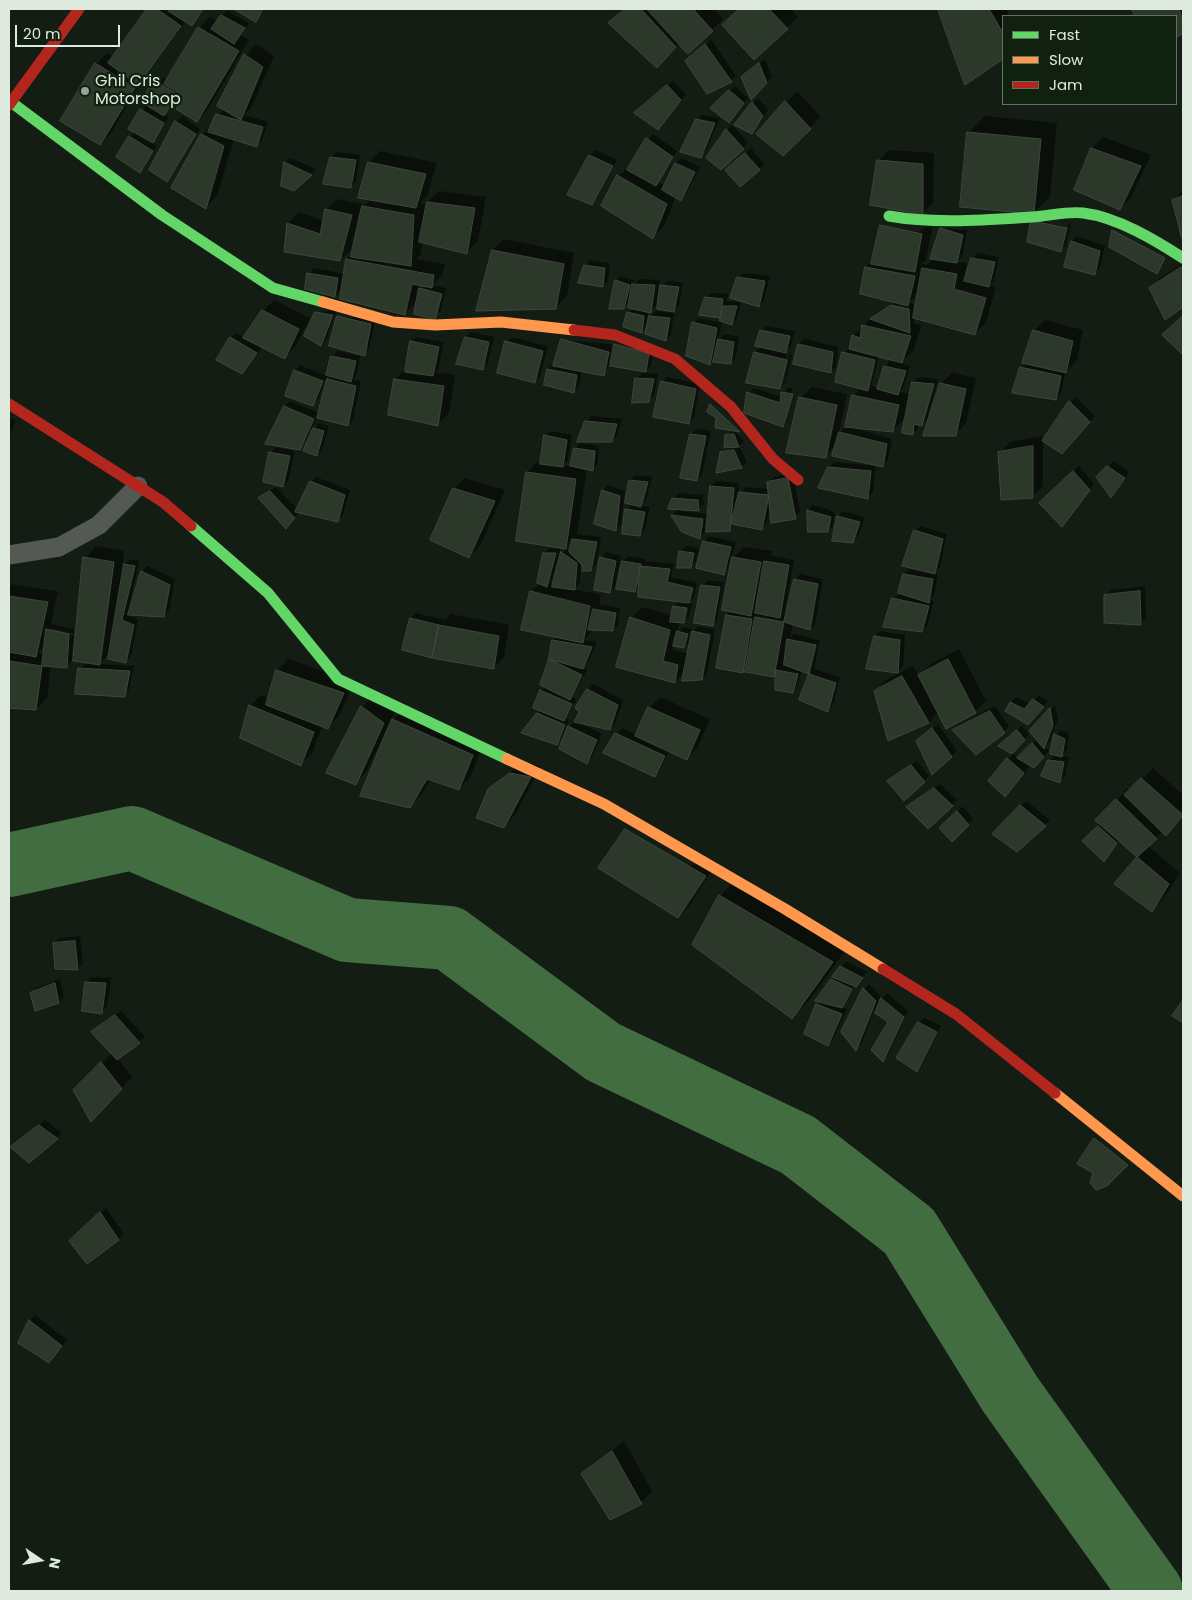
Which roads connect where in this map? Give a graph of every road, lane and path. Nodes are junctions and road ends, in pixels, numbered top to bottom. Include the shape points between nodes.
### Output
1 (79, 9) edge
2 (10, 103) edge
3 (889, 216) dead end
4 (1183, 258) edge
5 (9, 404) edge
6 (798, 480) dead end
7 (138, 486) junction
8 (9, 556) edge
9 (1183, 1196) edge

1 - 2 street
2 - 6 street via 162,215 273,288 393,322 435,325 500,322 615,335 675,359 731,407 773,458
3 - 4 street via 911,220 1082,213 1148,236
5 - 7 street
7 - 8 lane via 98,525 59,547
7 - 9 street via 163,502 268,593 338,679 604,804 786,909 956,1014

